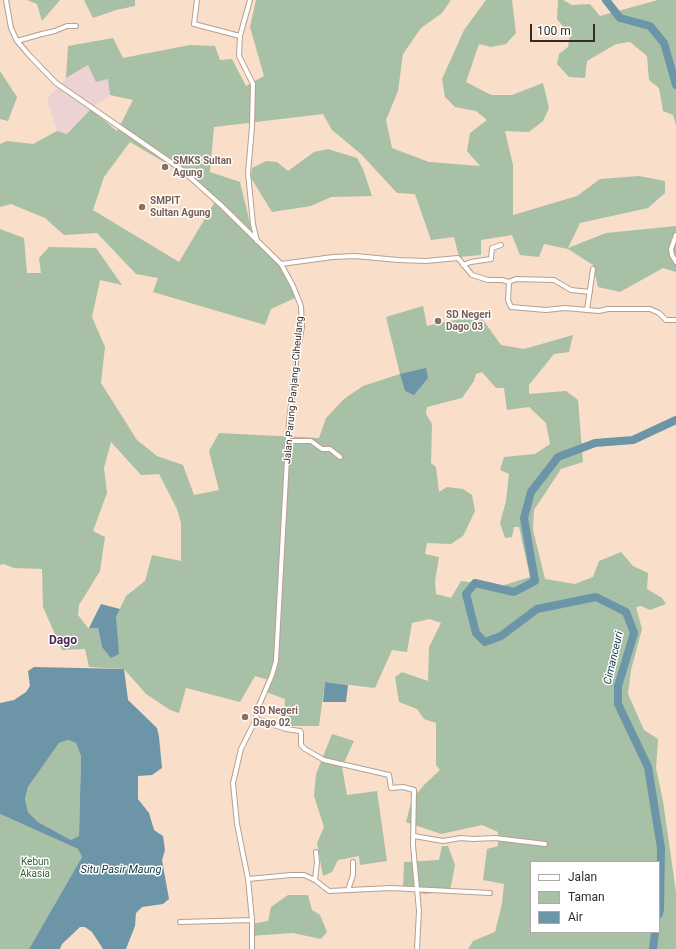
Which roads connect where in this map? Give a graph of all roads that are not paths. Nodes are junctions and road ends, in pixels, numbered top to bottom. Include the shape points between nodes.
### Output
1 (6, 0) edge
2 (197, 0) edge
3 (250, 0) edge
4 (76, 26) dead end
5 (240, 36) junction
6 (17, 41) junction
7 (676, 235) edge
8 (257, 241) junction
9 (501, 245) dead end
10 (676, 262) edge
11 (281, 264) junction
12 (463, 265) junction
13 (593, 269) dead end
14 (509, 282) junction
15 (590, 292) junction
16 (587, 310) junction
17 (676, 320) edge
18 (289, 441) junction
19 (340, 457) dead end
20 (256, 719) junction
21 (414, 836) junction
22 (545, 844) dead end
23 (316, 852) dead end
24 (353, 862) dead end
25 (248, 879) junction
26 (315, 880) junction
27 (348, 890) junction
28 (416, 890) junction
29 (490, 894) dead end
30 (252, 920) junction
31 (180, 922) dead end
32 (252, 949) edge
33 (417, 949) edge

1 - 6 street, Jalan Parung Panjang–Ciheulang via 11,28
2 - 5 street via 194,24
3 - 5 street
4 - 6 street via 67,26
5 - 8 street via 239,56 253,84 248,173
6 - 8 street, Jalan Parung Panjang–Ciheulang via 56,83 182,170
7 - 10 street via 671,249
8 - 11 street, Jalan Parung Panjang–Ciheulang
9 - 12 street via 492,248 491,259
11 - 12 street via 355,256 426,261 458,258
11 - 18 street, Jalan Parung Panjang–Ciheulang via 301,306 302,317
12 - 14 street via 477,277
13 - 15 street
14 - 15 street via 516,279 554,280 571,290
14 - 16 street via 508,300 511,307
15 - 16 street
16 - 17 street via 650,309 666,320
18 - 19 street via 311,441 322,449 330,449
18 - 20 street, Jalan Parung Panjang–Ciheulang via 276,661
20 - 21 street via 300,731 301,745 324,760 390,775 392,788 414,790
20 - 25 street, Jalan Parung Panjang–Ciheulang via 241,749 233,783 237,824
21 - 22 street via 444,841 495,838
21 - 28 street
23 - 26 street
24 - 27 street via 353,875
25 - 26 street via 304,875
25 - 30 street, Jalan Parung Panjang–Ciheulang
26 - 27 street via 329,891
27 - 28 street
28 - 29 street
28 - 33 street via 419,911
30 - 31 street
30 - 32 street, Jalan Parung Panjang–Ciheulang

